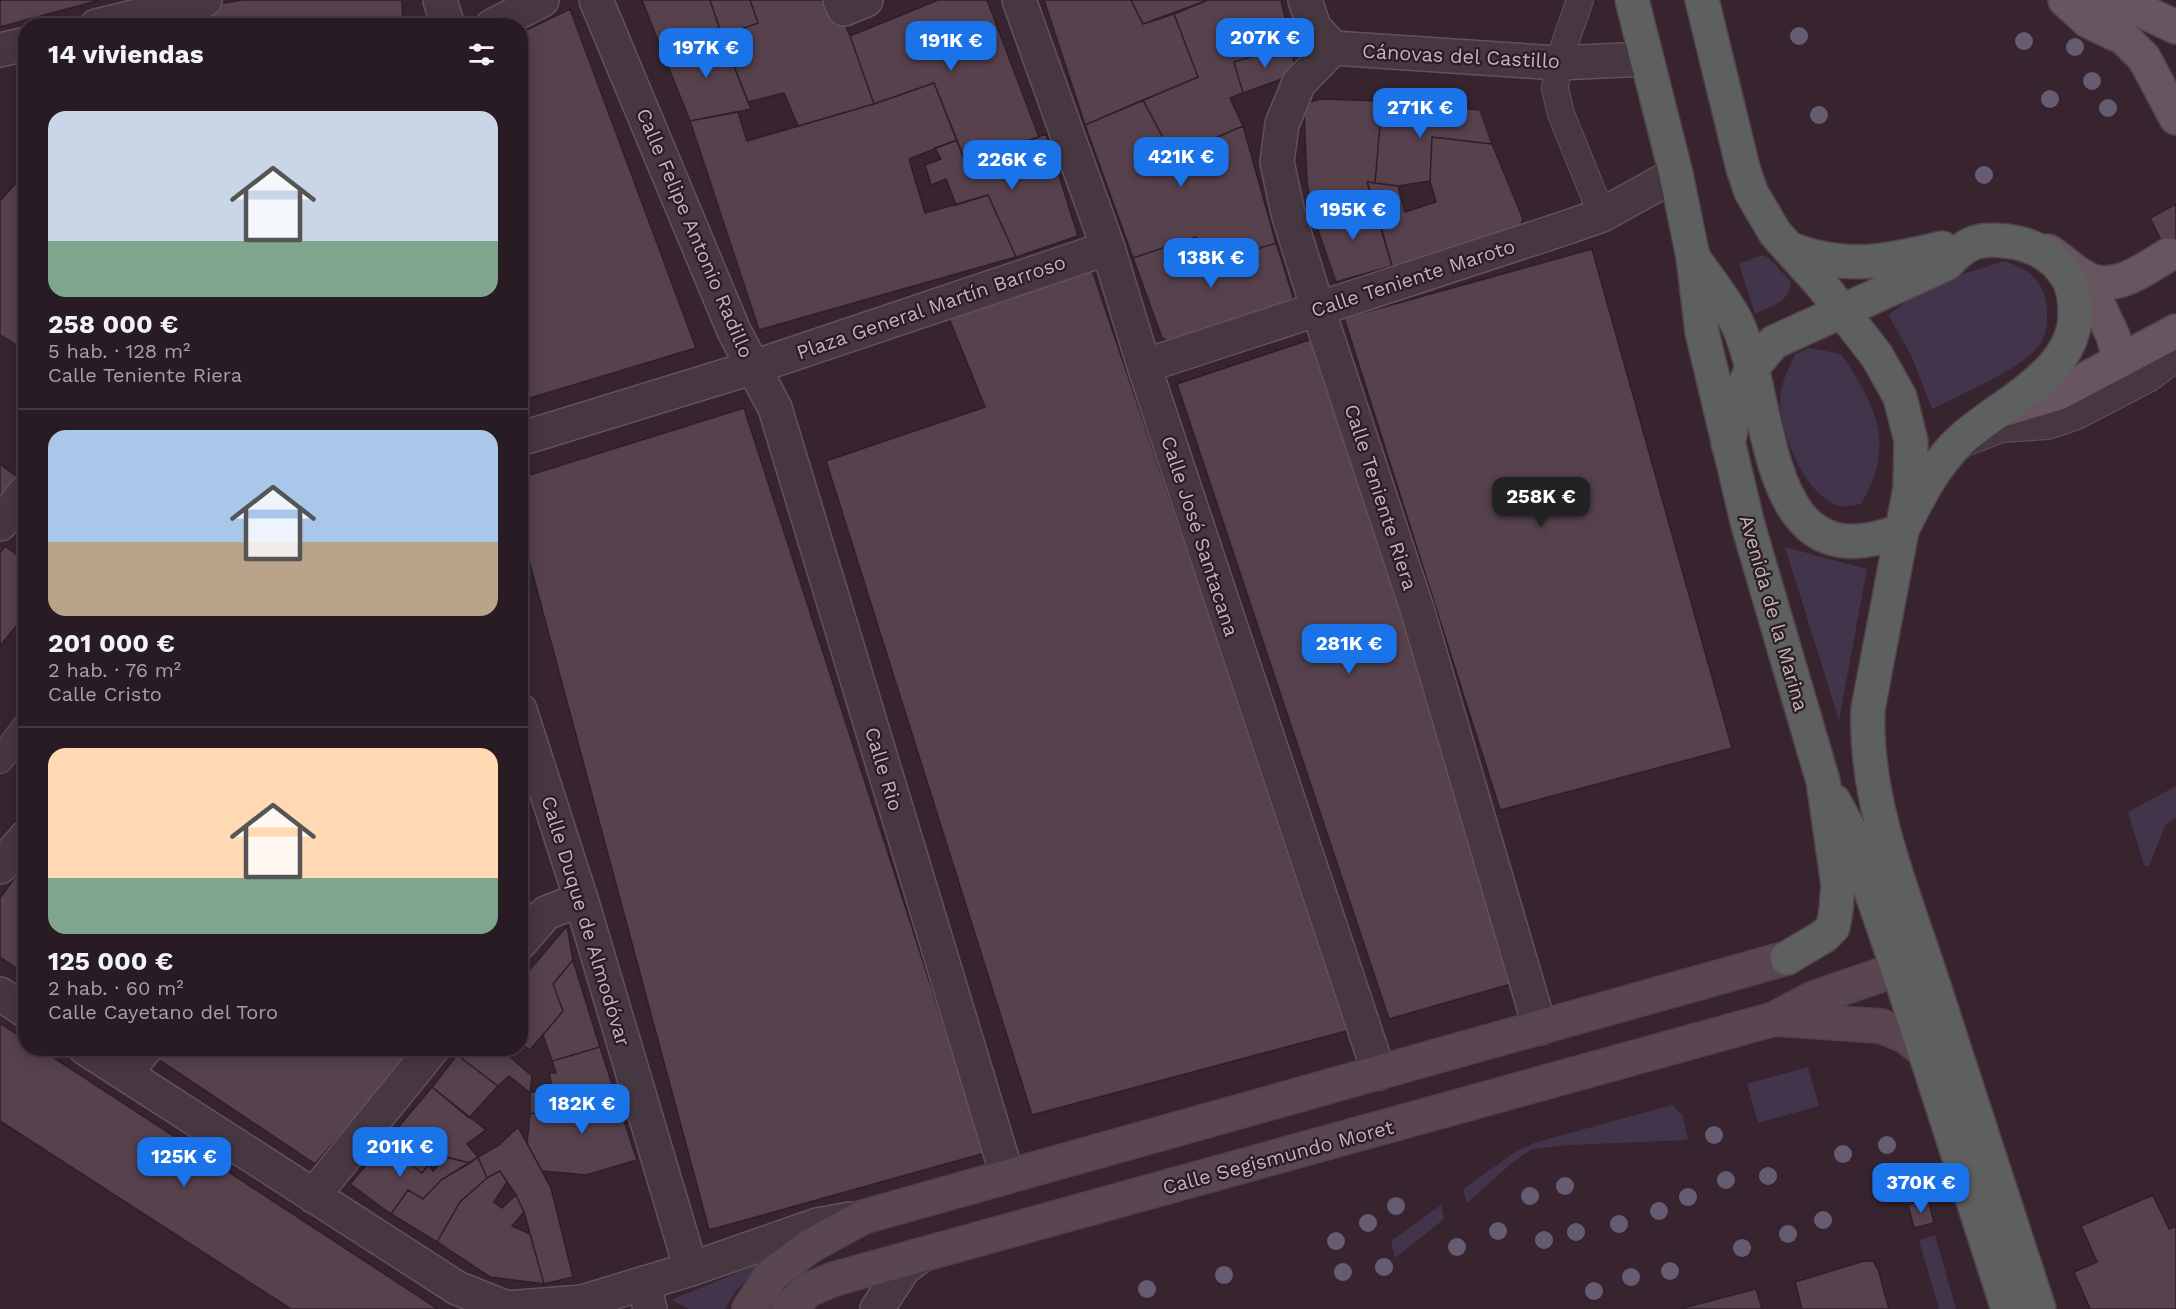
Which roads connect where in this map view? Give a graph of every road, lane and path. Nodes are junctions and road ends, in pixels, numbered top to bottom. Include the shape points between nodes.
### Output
1 (205, 0) edge
2 (440, 0) edge
3 (542, 0) edge
4 (596, 0) edge
5 (840, 0) edge
6 (866, 0) edge
7 (1019, 0) edge
8 (1305, 0) edge
9 (1580, 0) edge
10 (1632, 0) edge
11 (1702, 0) edge
12 (2065, 0) edge
13 (2096, 0) edge
14 (2128, 0) edge
15 (130, 18) edge
16 (446, 18) edge
17 (507, 18) edge
18 (2176, 27) edge
19 (2128, 41) junction
20 (18, 46) edge
21 (1333, 48) junction
22 (0, 50) edge
23 (1646, 59) junction
24 (1558, 63) junction
25 (2176, 118) edge
26 (1676, 174) junction
27 (1602, 215) junction
28 (2020, 243) junction
29 (1964, 245) junction
30 (1108, 248) junction
31 (1790, 249) junction
32 (2168, 255) dead end
33 (1693, 257) junction
34 (2086, 278) junction
35 (1318, 309) junction
36 (1841, 310) junction
37 (2176, 331) edge
38 (2176, 358) edge
39 (1143, 366) junction
40 (754, 367) junction
41 (1752, 368) junction
42 (2127, 373) junction
43 (2000, 411) junction
44 (528, 437) edge
45 (1728, 444) junction
46 (1951, 450) junction
47 (18, 501) edge
48 (0, 524) edge
49 (1902, 530) junction
50 (528, 735) edge
51 (18, 736) edge
52 (0, 760) edge
53 (1823, 781) junction
54 (18, 846) edge
55 (0, 867) edge
56 (581, 899) junction
57 (1915, 930) junction
58 (528, 934) edge
59 (1787, 958) joint
60 (1899, 969) junction
61 (0, 994) edge
62 (18, 1006) edge
63 (1774, 1019) junction
64 (1540, 1028) junction
65 (1925, 1051) junction
66 (97, 1056) edge
67 (140, 1056) edge
68 (427, 1056) edge
69 (125, 1074) junction
70 (1379, 1074) junction
71 (1007, 1175) junction
72 (313, 1196) junction
73 (863, 1217) junction
74 (920, 1256) junction
75 (691, 1269) junction
76 (647, 1296) edge
77 (507, 1308) edge
78 (749, 1309) edge
79 (789, 1309) edge
80 (877, 1309) edge
81 (2008, 1309) edge
82 (2039, 1309) edge

1 - 15 street
2 - 16 street
3 - 17 street
4 - 40 street, Calle Felipe Antonio Radillo via 734,331
5 - 6 street via 844,9
7 - 30 street, Calle José Santacana
8 - 21 street, Cánovas del Castillo via 1314,27
9 - 24 lane
10 - 23 highway, Avenida de la Marina
11 - 31 highway via 1746,176 1761,213
12 - 19 main road via 2088,21
13 - 19 main road
14 - 18 main road
19 - 25 main road via 2144,58
20 - 22 street
21 - 24 street, Cánovas del Castillo
21 - 35 street, Calle Teniente Riera via 1299,83 1282,124 1277,162 1288,213
23 - 24 street, Cánovas del Castillo
23 - 26 highway, Avenida de la Marina
24 - 27 lane via 1555,89 1561,114
26 - 27 street, Calle Teniente Maroto
26 - 33 highway, Avenida de la Marina
27 - 35 street, Calle Teniente Maroto
28 - 29 highway via 1992,240
28 - 34 main road via 2049,252
28 - 43 highway via 2046,254 2061,267 2071,284 2076,327 2067,348 2051,368
29 - 31 highway via 1854,264
29 - 36 highway via 1946,264
30 - 39 street, Calle José Santacana
30 - 40 street, Plaza General Martín Barroso
31 - 36 highway
32 - 34 main road via 2121,281 2102,283
33 - 41 highway via 1736,321
33 - 45 highway, Avenida de la Marina via 1702,332
34 - 42 main road
35 - 39 street, Calle Teniente Maroto
35 - 64 street, Calle Teniente Riera via 1419,612
36 - 41 highway via 1774,342
36 - 49 highway via 1877,356 1900,397 1906,417 1912,460
37 - 42 main road
38 - 42 lane
39 - 70 street, Calle José Santacana
40 - 44 street, Plaza General Martín Barroso
40 - 71 street, Calle Rio via 776,408
41 - 45 highway via 1736,405
41 - 49 highway via 1776,468 1790,505 1801,521 1834,540 1868,540
42 - 43 main road
42 - 46 lane via 2075,417 2048,426 2002,429
43 - 46 highway
45 - 53 highway, Avenida de la Marina
46 - 49 highway via 1922,491
47 - 48 street
49 - 57 highway via 1868,709 1867,738 1880,813
50 - 56 street, Calle Duque de Almodóvar
51 - 52 lane
53 - 59 highway via 1838,885 1833,927
53 - 60 highway via 1850,831
54 - 55 street
56 - 58 street via 546,913
56 - 75 street, Calle Duque de Almodóvar
57 - 60 main road via 1911,954
57 - 82 highway
59 - 64 main road
60 - 63 main road, Calle Segismundo Moret via 1814,998
60 - 65 highway
61 - 62 street
63 - 65 main road, Calle Segismundo Moret via 1881,1026 1905,1036
63 - 74 main road, Calle Segismundo Moret
64 - 70 main road
65 - 81 highway
66 - 69 street
67 - 69 street
68 - 72 street
69 - 72 street
70 - 71 main road
71 - 73 main road
72 - 77 street via 457,1288
73 - 75 street via 818,1225
73 - 78 main road via 810,1246 772,1274
74 - 79 main road, Calle Segismundo Moret via 834,1279 808,1290
74 - 80 street via 904,1268
75 - 76 street
76 - 77 street

